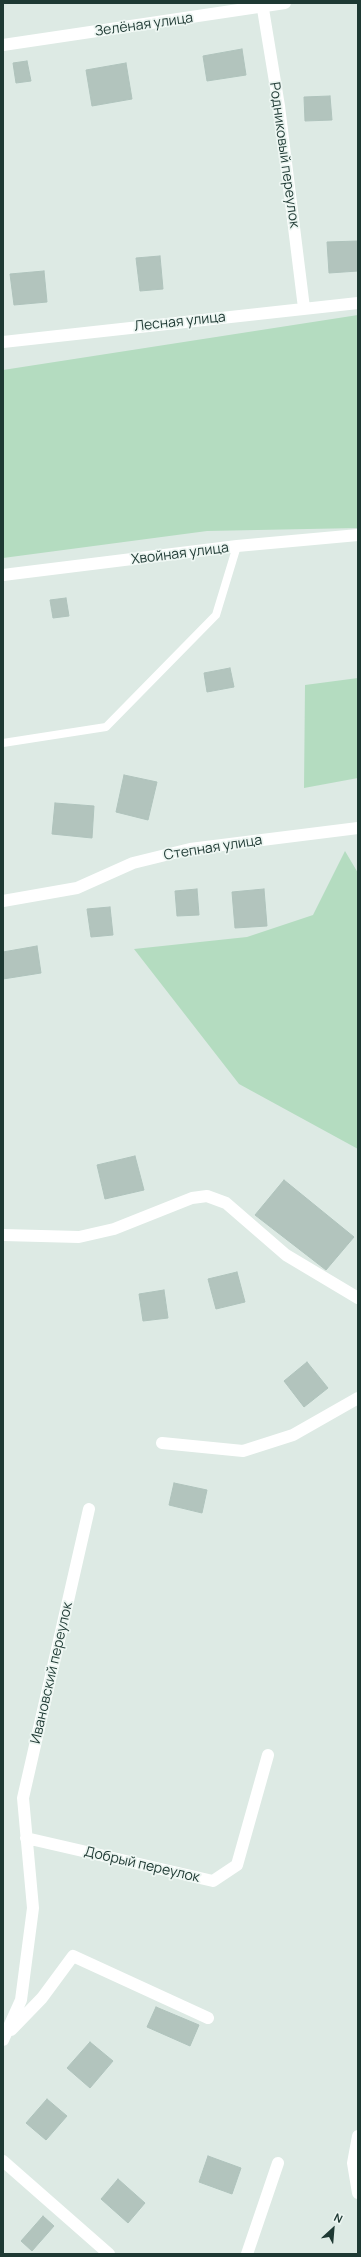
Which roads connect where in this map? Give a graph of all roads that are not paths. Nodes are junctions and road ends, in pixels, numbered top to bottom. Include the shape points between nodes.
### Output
1 (285, 3) edge
2 (262, 5) edge
3 (3, 46) edge
4 (358, 303) edge
5 (304, 308) junction
6 (3, 342) edge
7 (358, 535) edge
8 (237, 546) junction
9 (3, 575) edge
10 (3, 743) edge
11 (358, 828) edge
12 (3, 901) edge
13 (3, 1236) edge
14 (358, 1298) edge
15 (358, 1398) edge
16 (162, 1443) dead end
17 (89, 1509) dead end
18 (268, 1755) dead end
19 (26, 1838) junction
20 (208, 2018) dead end
21 (4, 2038) edge
22 (358, 2136) edge
23 (3, 2161) edge
24 (278, 2163) dead end
25 (358, 2193) edge
26 (109, 2254) edge
27 (247, 2254) edge

1 - 2 street, Зелёная улица
2 - 3 street, Зелёная улица
2 - 5 street, Родниковый переулок via 279,106
4 - 5 street, Лесная улица
5 - 6 street, Лесная улица
7 - 8 street, Хвойная улица
8 - 9 street, Хвойная улица
8 - 10 lane via 216,615 106,727
11 - 12 street, Степная улица via 190,849 133,863 77,888
13 - 14 street via 79,1237 114,1229 192,1198 207,1196 226,1203 286,1255
15 - 16 street via 293,1435 243,1451
17 - 19 street, Ивановский переулок via 23,1798
18 - 19 street, Добрый переулок via 237,1864 213,1881
19 - 21 street, Ивановский переулок via 33,1908 21,2000
20 - 21 street via 73,1956 42,1998
22 - 25 street via 353,2163
23 - 26 street
24 - 27 street

